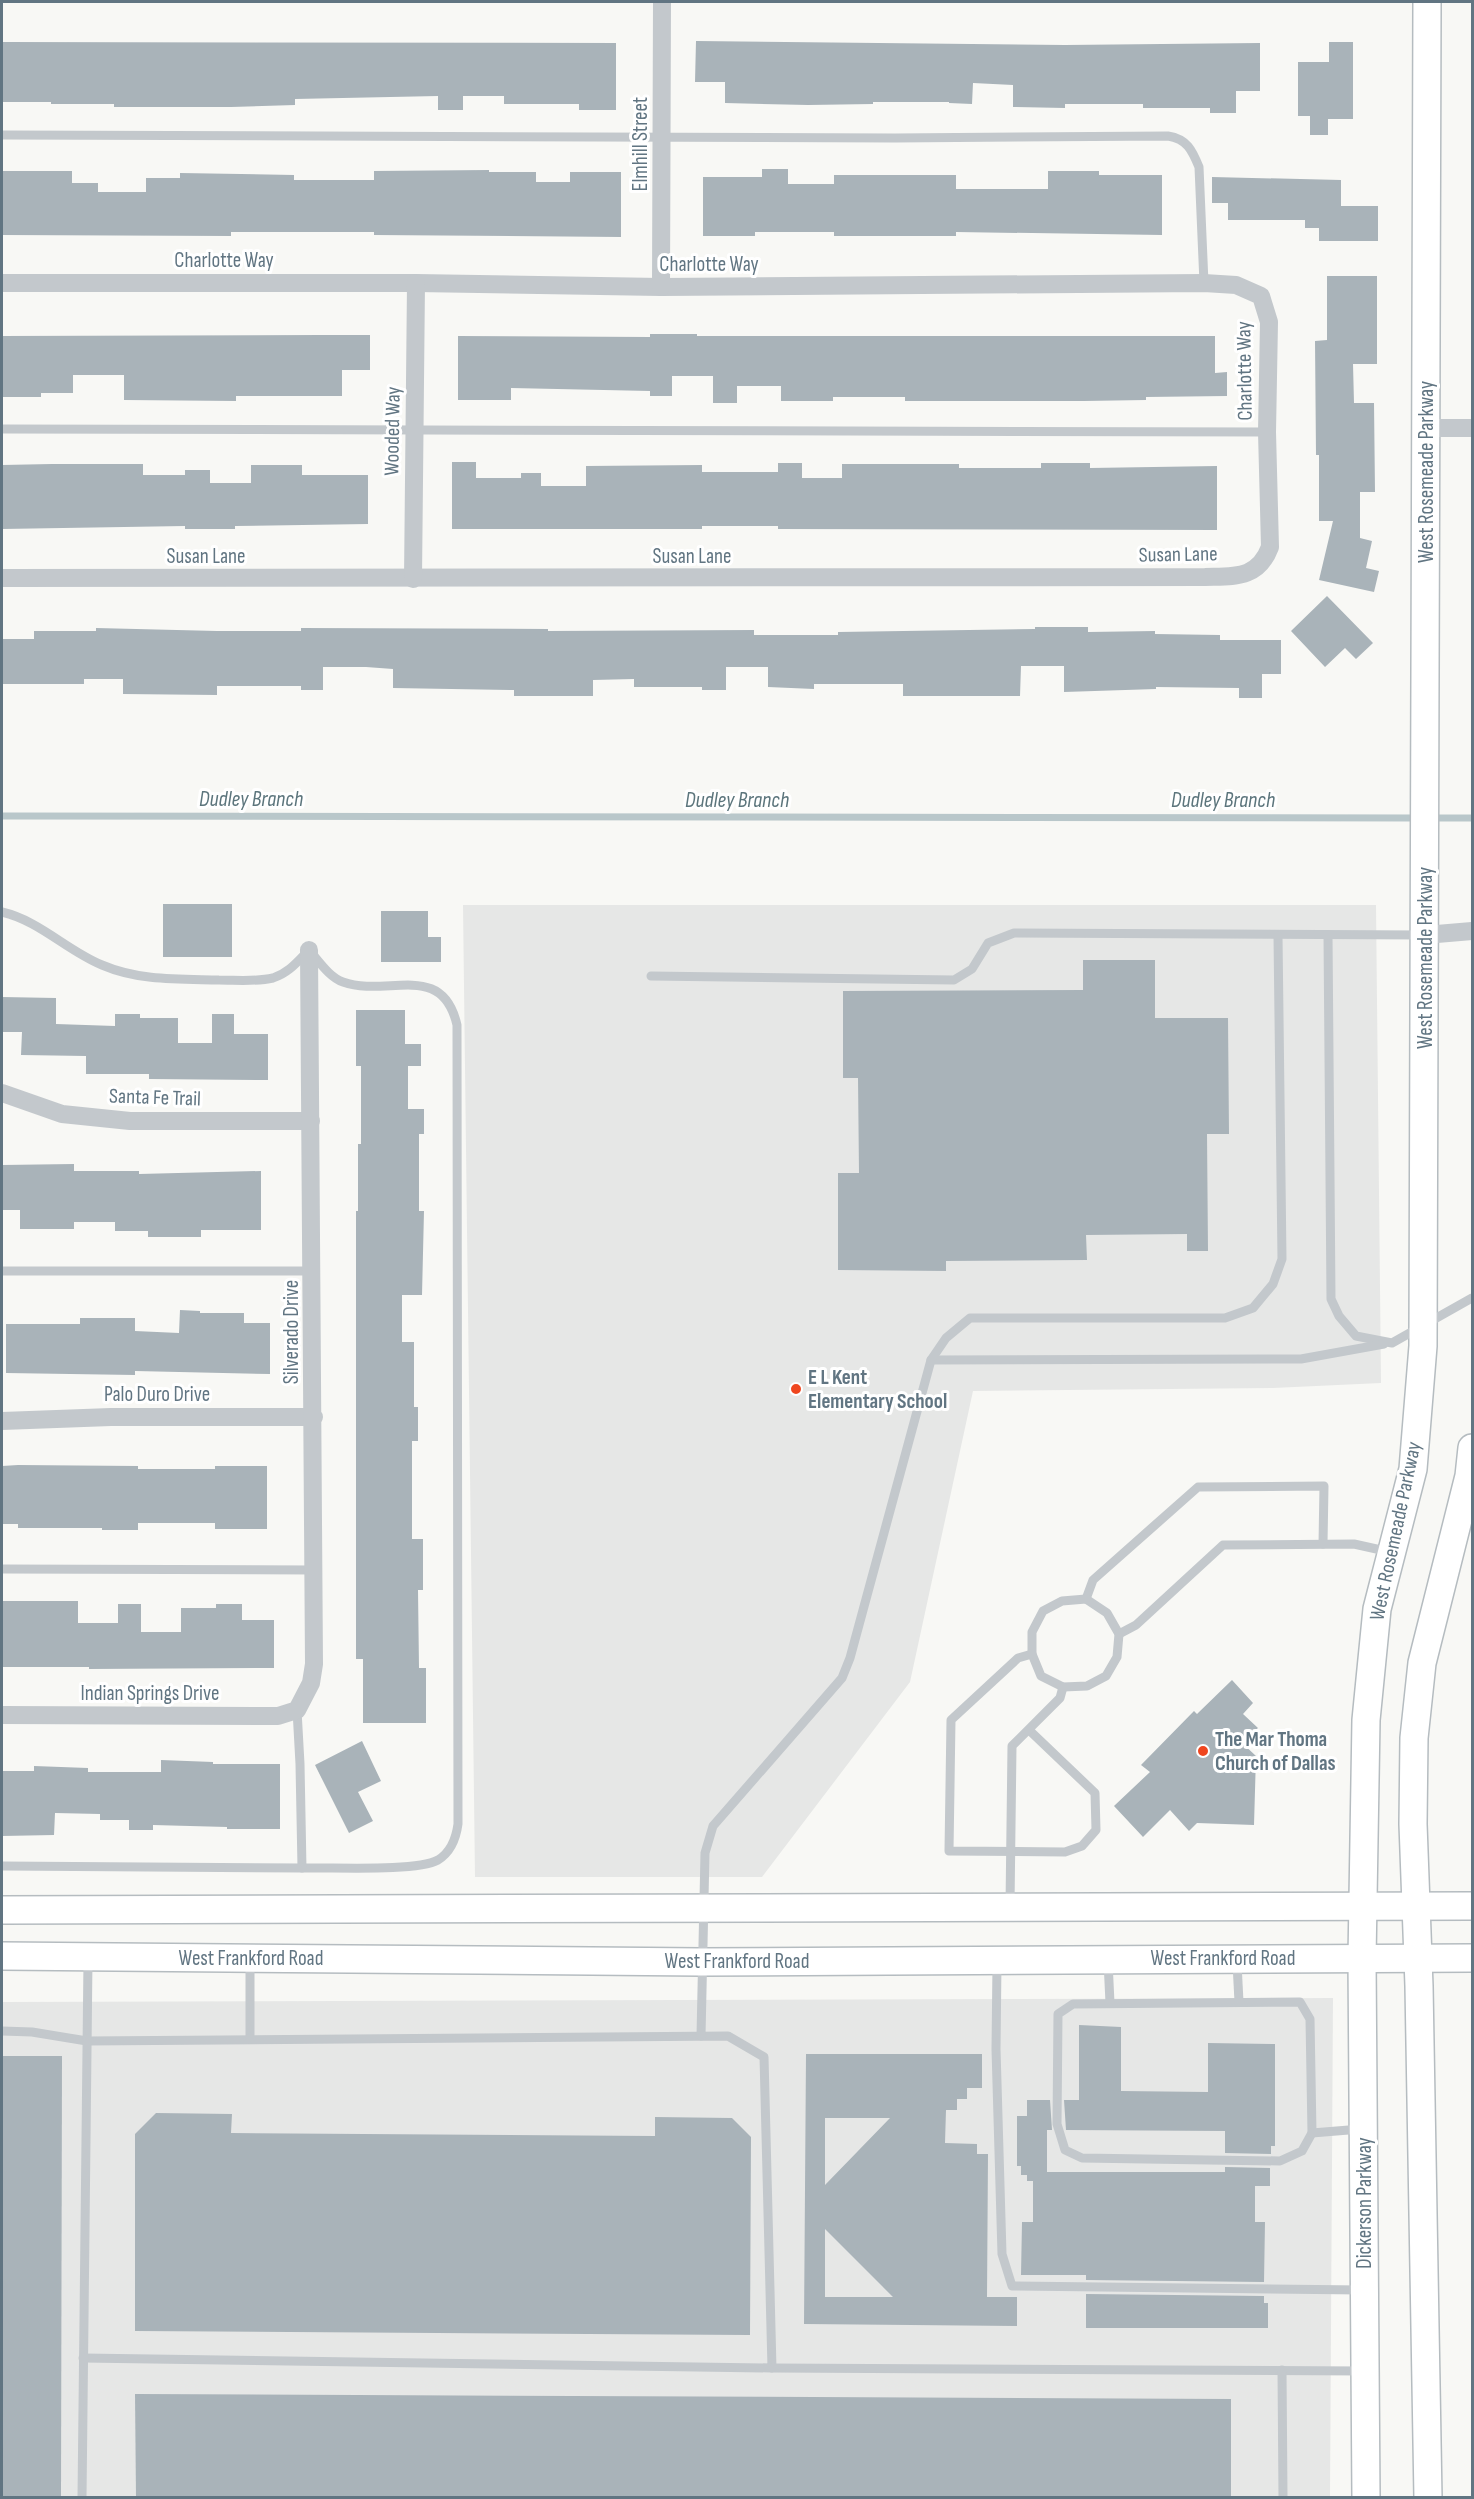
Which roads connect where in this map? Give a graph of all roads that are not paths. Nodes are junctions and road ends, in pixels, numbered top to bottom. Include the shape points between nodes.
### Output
1 (662, 2) edge
2 (1426, 2) edge
3 (2, 135) edge
4 (662, 136) junction
5 (1204, 282) junction
6 (2, 283) edge
7 (416, 283) junction
8 (661, 287) junction
9 (1426, 428) junction
10 (1473, 428) edge
11 (2, 429) edge
12 (415, 431) junction
13 (1268, 440) junction
14 (2, 578) edge
15 (413, 579) junction
16 (2, 912) edge
17 (1473, 931) edge
18 (1425, 934) junction
19 (1328, 935) junction
20 (1278, 936) junction
21 (309, 950) junction
22 (651, 976) dead end
23 (2, 1093) edge
24 (310, 1121) junction
25 (2, 1270) edge
26 (313, 1271) junction
27 (1473, 1298) edge
28 (1423, 1325) junction
29 (1392, 1343) junction
30 (931, 1360) junction
31 (314, 1417) junction
32 (2, 1421) edge
33 (1473, 1448) edge
34 (1323, 1544) junction
35 (1392, 1553) junction
36 (2, 1569) edge
37 (314, 1570) junction
38 (1086, 1599) junction
39 (1119, 1634) junction
40 (1032, 1654) junction
41 (1063, 1687) junction
42 (297, 1710) junction
43 (2, 1715) edge
44 (1029, 1730) junction
45 (1011, 1852) junction
46 (2, 1866) edge
47 (302, 1868) junction
48 (1473, 1906) edge
49 (703, 1908) junction
50 (1010, 1908) junction
51 (1363, 1908) junction
52 (1417, 1908) junction
53 (2, 1910) edge
54 (2, 1956) edge
55 (88, 1956) junction
56 (250, 1958) junction
57 (1237, 1958) junction
58 (1473, 1958) edge
59 (1108, 1959) junction
60 (1362, 1959) junction
61 (1418, 1959) junction
62 (997, 1960) junction
63 (701, 1962) junction
64 (1239, 2002) junction
65 (1110, 2003) junction
66 (2, 2031) edge
67 (701, 2036) junction
68 (250, 2039) junction
69 (87, 2041) junction
70 (1364, 2128) junction
71 (1312, 2133) junction
72 (1365, 2290) junction
73 (83, 2358) junction
74 (772, 2367) junction
75 (1282, 2370) junction
76 (1365, 2371) junction
77 (82, 2498) edge
78 (1283, 2498) edge
79 (1366, 2498) edge
80 (1428, 2498) edge

1 - 4 street, Elmhill Street
2 - 9 main road, West Rosemeade Parkway
3 - 4 lane
4 - 5 lane via 1177,138 1185,141 1199,166
4 - 8 street, Elmhill Street
5 - 8 street, Charlotte Way
5 - 13 street, Charlotte Way via 1236,285 1261,296 1269,322
6 - 7 street, Charlotte Way
7 - 8 street, Charlotte Way
7 - 12 street, Wooded Way
9 - 10 street
9 - 18 main road, West Rosemeade Parkway
11 - 12 lane
12 - 13 lane
12 - 15 street, Wooded Way
13 - 15 street, Susan Lane via 1270,547 1266,559 1255,570 1236,576
14 - 15 street, Susan Lane
16 - 21 lane via 31,922 100,965 147,978 274,977 290,970
17 - 18 street
18 - 19 lane
18 - 28 main road, West Rosemeade Parkway
19 - 20 lane
19 - 29 lane via 1331,1299 1356,1336
20 - 22 lane via 1014,933 988,943 972,969 954,980
20 - 30 lane via 1282,1259 1273,1284 1253,1308 1224,1318 970,1318 946,1338
21 - 24 street, Silverado Drive
21 - 47 lane via 330,974 344,982 360,986 423,986 434,990 448,1000 457,1025 458,1824 453,1846 440,1859 429,1863
23 - 24 street, Santa Fe Trail via 62,1114 130,1121
24 - 26 street, Silverado Drive
25 - 26 lane
26 - 31 street, Silverado Drive
27 - 28 lane
28 - 29 lane
28 - 35 main road, West Rosemeade Parkway via 1413,1469
29 - 30 lane via 1301,1359
30 - 49 lane via 842,1678 713,1826 705,1852
31 - 32 street, Palo Duro Drive
31 - 37 street, Silverado Drive
33 - 52 main road via 1422,1663 1414,1738
34 - 35 lane via 1354,1544
34 - 38 lane via 1324,1486 1198,1487 1093,1580
34 - 39 lane via 1223,1545 1136,1625
35 - 51 main road, West Rosemeade Parkway via 1377,1609 1366,1720
36 - 37 lane
37 - 42 street, Silverado Drive via 314,1664
38 - 39 lane via 1107,1613
38 - 40 lane via 1062,1601 1043,1611 1032,1632
39 - 41 lane via 1117,1657 1106,1676 1087,1686
40 - 41 lane via 1041,1676
40 - 45 lane via 1018,1658 951,1720 949,1851
41 - 44 lane via 1060,1698
42 - 43 street, Indian Springs Drive via 278,1716
42 - 47 lane
44 - 45 lane via 1012,1746
44 - 45 lane via 1095,1793 1096,1830 1082,1846 1065,1852
45 - 50 lane
46 - 47 lane
48 - 52 main road
49 - 50 main road
49 - 53 main road
49 - 63 lane
50 - 51 main road
51 - 52 main road
51 - 60 main road, Dickerson Parkway
52 - 61 main road
54 - 55 main road, West Frankford Road
55 - 56 main road, West Frankford Road
55 - 69 lane
56 - 63 main road, West Frankford Road
56 - 68 lane
57 - 59 main road, West Frankford Road
57 - 60 main road, West Frankford Road
57 - 64 lane
58 - 61 main road, West Frankford Road
59 - 62 main road, West Frankford Road
59 - 65 lane
60 - 61 main road, West Frankford Road
60 - 70 main road, Dickerson Parkway
61 - 80 main road
62 - 63 main road, West Frankford Road
62 - 72 lane via 1002,2254 1012,2286
63 - 67 lane
64 - 65 lane
64 - 71 lane via 1300,2002 1310,2019
65 - 71 lane via 1073,2004 1058,2014 1057,2124 1065,2150 1082,2158 1280,2161 1302,2151
66 - 69 lane
67 - 68 lane
67 - 74 lane via 728,2036 764,2057
68 - 69 lane
69 - 73 lane
70 - 71 lane
70 - 72 main road, Dickerson Parkway
72 - 76 main road, Dickerson Parkway
73 - 74 lane
73 - 77 lane
74 - 75 lane
75 - 76 lane
75 - 78 lane
76 - 79 main road, Dickerson Parkway

